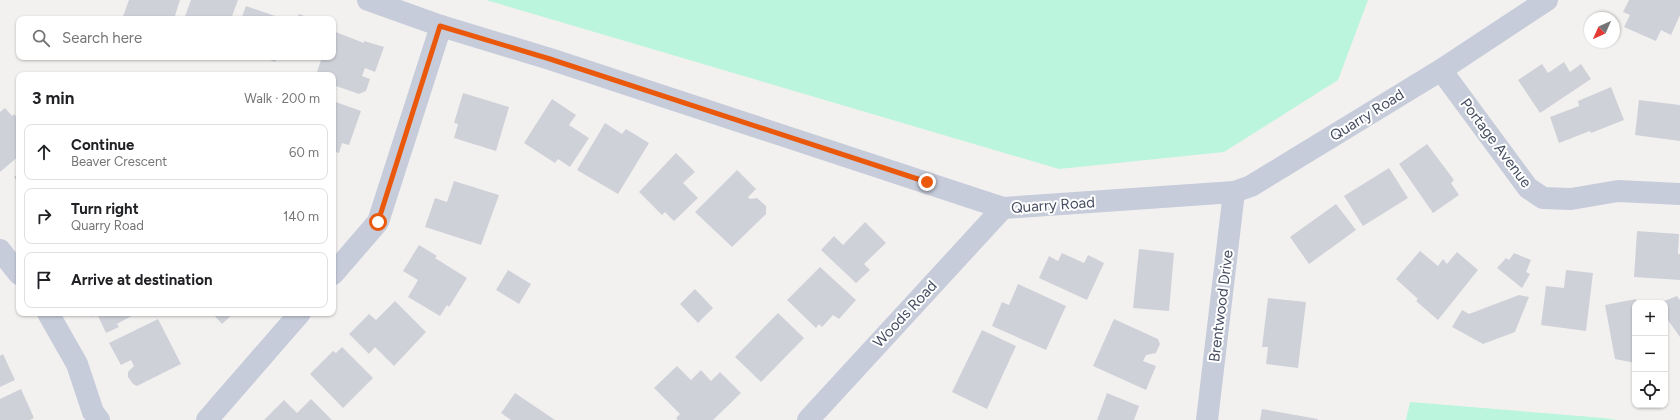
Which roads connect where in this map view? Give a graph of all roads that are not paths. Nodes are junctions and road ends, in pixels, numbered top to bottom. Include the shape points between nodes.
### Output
1 (368, 0) edge
2 (1547, 0) edge
3 (440, 26) junction
4 (1441, 70) junction
5 (1234, 192) junction
6 (1680, 194) edge
7 (1003, 208) junction
8 (0, 250) edge
9 (16, 270) edge
10 (336, 271) edge
11 (50, 316) edge
12 (297, 316) edge
13 (99, 420) edge
14 (207, 420) edge
15 (808, 420) edge
16 (1208, 420) edge

1 - 3 street, Quarry Road
2 - 4 street, Quarry Road
3 - 7 street, Quarry Road via 550,59
3 - 10 street via 378,222
4 - 5 street, Quarry Road via 1252,186
4 - 6 street, Portage Avenue via 1528,188 1543,198 1571,199 1618,191
5 - 7 street, Quarry Road
5 - 16 street, Brentwood Drive
7 - 15 street, Woods Road
8 - 9 street
11 - 13 street via 77,364 93,412
12 - 14 street

